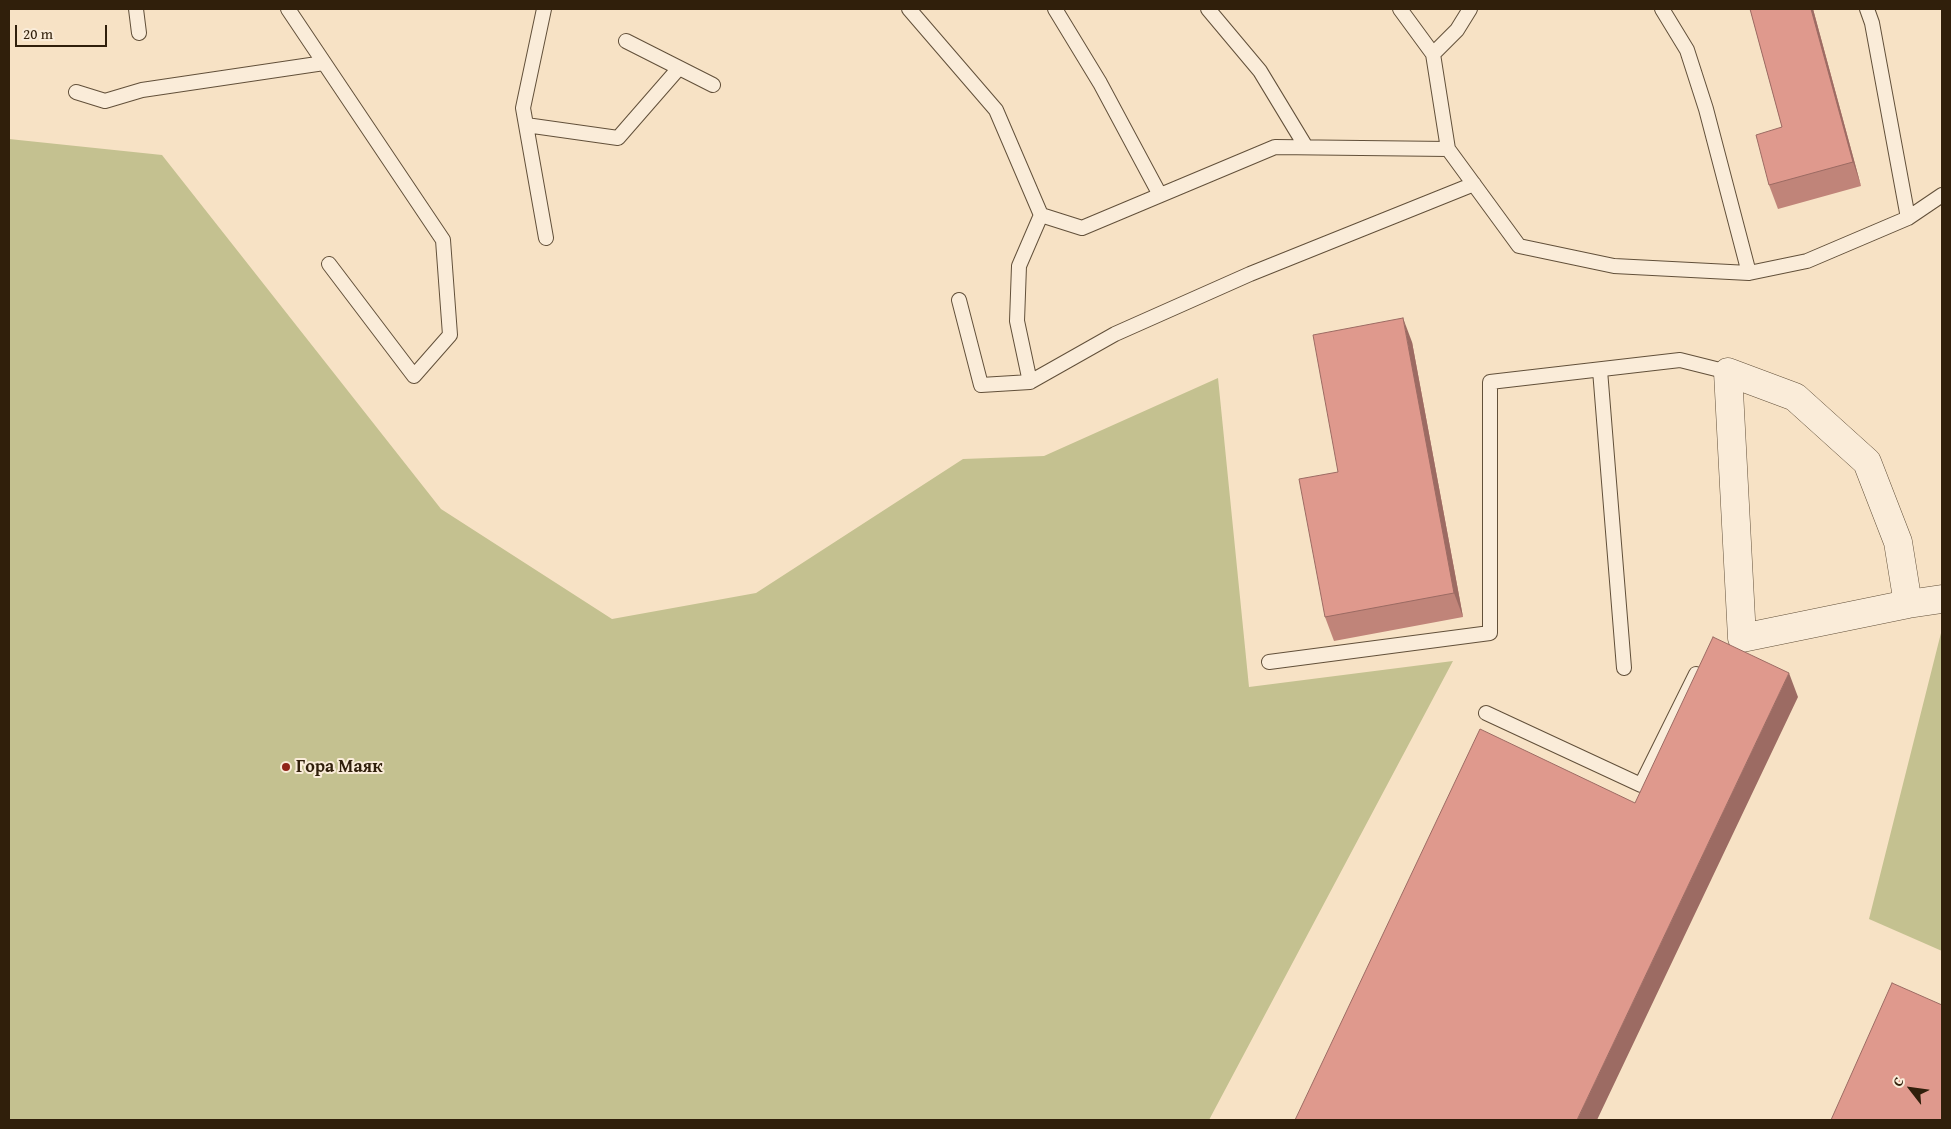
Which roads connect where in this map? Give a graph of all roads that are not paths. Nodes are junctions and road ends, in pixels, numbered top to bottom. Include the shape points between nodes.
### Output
1 (136, 9) edge
2 (288, 9) edge
3 (544, 9) edge
4 (909, 9) edge
5 (1055, 9) edge
6 (1208, 9) edge
7 (1400, 9) edge
8 (1470, 9) edge
9 (1662, 9) edge
10 (1867, 9) edge
11 (139, 33) dead end
12 (626, 41) dead end
13 (1433, 54) junction
14 (324, 63) junction
15 (679, 68) junction
16 (713, 85) dead end
17 (76, 92) dead end
18 (526, 125) junction
19 (1306, 147) junction
20 (1448, 149) junction
21 (1474, 184) junction
22 (1160, 195) junction
23 (1942, 195) edge
24 (1041, 215) junction
25 (1908, 218) junction
26 (546, 238) dead end
27 (329, 264) dead end
28 (1748, 273) junction
29 (959, 300) dead end
30 (1600, 370) junction
31 (1728, 372) junction
32 (1030, 382) junction
33 (1942, 599) edge
34 (1908, 604) junction
35 (1269, 662) dead end
36 (1702, 663) edge
37 (1624, 668) dead end
38 (1486, 713) dead end

1 - 11 lane
2 - 14 lane
3 - 18 lane via 523,108
4 - 24 lane via 996,110
5 - 22 lane via 1100,82
6 - 19 lane via 1260,71
7 - 13 lane
8 - 13 lane via 1457,30
9 - 28 lane via 1687,50 1693,67
10 - 25 lane
12 - 15 lane
13 - 20 lane
14 - 17 lane via 142,90 105,101
14 - 27 lane via 442,240 450,334 414,376
15 - 16 lane
15 - 18 lane via 618,138
18 - 26 lane
19 - 20 lane
19 - 22 lane via 1275,147
20 - 21 lane
21 - 28 lane via 1520,246 1614,266
21 - 32 lane via 1241,278 1116,334
22 - 24 lane via 1082,228
23 - 25 lane
24 - 32 lane via 1019,266 1017,321
25 - 28 lane via 1807,261
29 - 32 lane via 981,385
30 - 31 lane via 1680,360
30 - 35 lane via 1490,382 1490,633
30 - 37 lane
31 - 34 street via 1795,397 1866,462 1898,542
31 - 34 street via 1734,641
33 - 34 street
36 - 38 lane via 1641,785

